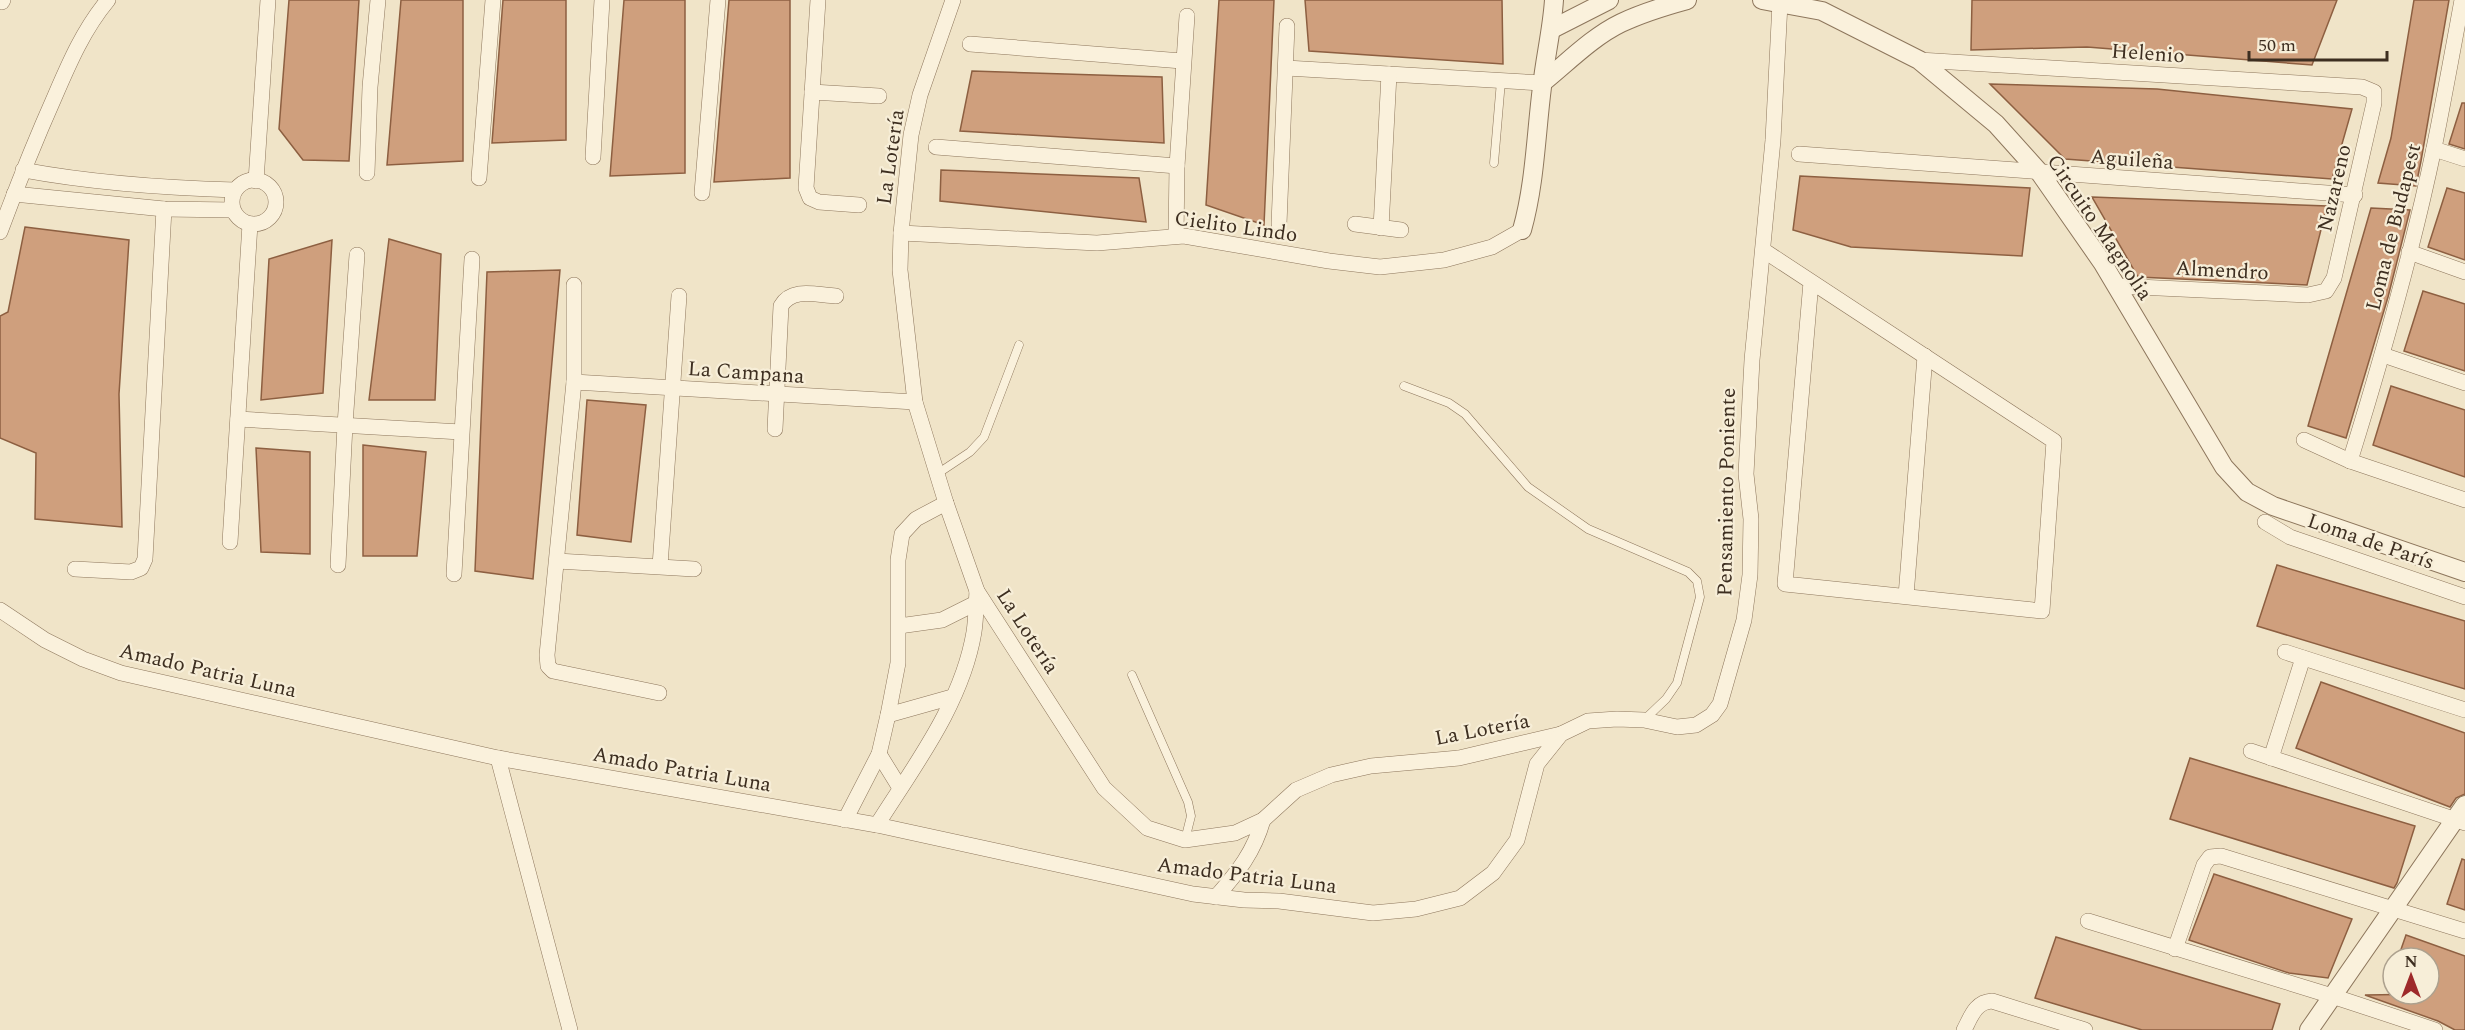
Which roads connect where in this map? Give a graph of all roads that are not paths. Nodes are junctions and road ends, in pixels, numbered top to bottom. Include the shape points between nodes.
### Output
1 (108, 0) edge
2 (268, 0) edge
3 (378, 0) edge
4 (493, 0) edge
5 (602, 0) edge
6 (718, 0) edge
7 (818, 0) edge
8 (953, 0) edge
9 (1554, 0) edge
10 (1609, 0) edge
11 (1687, 0) edge
12 (2462, 0) edge
13 (1774, 1) edge
14 (1187, 16) dead end
15 (1287, 26) dead end
16 (1552, 29) junction
17 (970, 44) dead end
18 (2459, 49) edge
19 (1919, 60) junction
20 (1182, 61) junction
21 (1286, 68) junction
22 (1389, 74) junction
23 (1501, 81) junction
24 (1542, 83) junction
25 (812, 92) junction
26 (2374, 92) joint
27 (879, 96) dead end
28 (936, 147) dead end
29 (2434, 149) junction
30 (1799, 154) dead end
31 (593, 157) dead end
32 (2465, 159) edge
33 (1494, 163) dead end
34 (1177, 166) junction
35 (22, 170) junction
36 (367, 173) dead end
37 (2040, 173) junction
38 (479, 178) dead end
39 (256, 181) junction
40 (235, 190) junction
41 (702, 193) dead end
42 (14, 194) junction
43 (2355, 195) junction
44 (859, 205) dead end
45 (164, 209) junction
46 (233, 210) junction
47 (250, 224) junction
48 (1279, 224) dead end
49 (1355, 224) dead end
50 (1381, 228) junction
51 (1401, 230) dead end
52 (1522, 230) joint
53 (0, 232) edge
54 (901, 233) junction
55 (1176, 236) junction
56 (1763, 250) junction
57 (2409, 252) junction
58 (357, 255) dead end
59 (472, 259) dead end
60 (2465, 272) edge
61 (1811, 282) junction
62 (574, 285) dead end
63 (2116, 286) junction
64 (2326, 291) joint
65 (679, 296) dead end
66 (836, 296) dead end
67 (1019, 345) dead end
68 (2383, 355) junction
69 (1925, 356) junction
70 (574, 382) junction
71 (2465, 383) edge
72 (1404, 386) dead end
73 (673, 388) junction
74 (775, 395) junction
75 (915, 402) junction
76 (238, 419) junction
77 (345, 424) junction
78 (775, 429) dead end
79 (461, 432) junction
80 (2304, 440) dead end
81 (2350, 461) junction
82 (937, 474) junction
83 (2465, 500) edge
84 (946, 503) junction
85 (2265, 503) joint
86 (2265, 522) dead end
87 (230, 542) dead end
88 (557, 561) junction
89 (338, 565) dead end
90 (660, 566) junction
91 (694, 568) dead end
92 (75, 569) dead end
93 (2465, 572) edge
94 (454, 574) dead end
95 (1906, 596) junction
96 (977, 597) junction
97 (2465, 597) edge
98 (0, 610) edge
99 (899, 626) junction
100 (2285, 652) dead end
101 (2303, 658) junction
102 (1131, 675) dead end
103 (659, 693) dead end
104 (952, 697) junction
105 (2465, 710) edge
106 (888, 715) junction
107 (1644, 720) junction
108 (1561, 734) junction
109 (2251, 751) dead end
110 (879, 754) junction
111 (498, 758) junction
112 (2271, 758) junction
113 (900, 788) junction
114 (2461, 816) edge
115 (845, 820) junction
116 (1263, 820) junction
117 (877, 825) junction
118 (1185, 840) junction
119 (1216, 897) junction
120 (2393, 908) junction
121 (1373, 913) joint
122 (2088, 921) dead end
123 (2465, 931) edge
124 (2175, 949) junction
125 (2332, 996) junction
126 (570, 1030) edge
127 (1964, 1030) edge
128 (2085, 1030) edge
129 (2309, 1030) edge
130 (2435, 1030) edge

1 - 35 street via 90,21 73,54
2 - 39 street
3 - 36 street
4 - 38 street
5 - 31 street
6 - 41 street
7 - 25 street
8 - 54 street, La Lotería via 920,94
9 - 16 street
10 - 16 street
11 - 24 street via 1619,24
12 - 18 street, Loma de Budapest
13 - 19 street, Circuito Magnolia via 1822,11
13 - 56 street, Pensamiento Poniente via 1773,140
14 - 20 street
15 - 21 street
16 - 24 street
17 - 20 street
18 - 29 street, Loma de Budapest
19 - 26 street, Helenio via 2362,87
19 - 37 street, Circuito Magnolia via 1996,124
20 - 34 street
21 - 22 street
21 - 48 street
22 - 23 street
22 - 50 street
23 - 24 street
23 - 33 lane
24 - 52 street
25 - 27 street
25 - 44 street via 806,188 810,198
26 - 43 street, Nazareno
28 - 34 street
29 - 32 street
29 - 57 street, Loma de Budapest
30 - 37 street, Aguileña
34 - 55 street
35 - 40 street via 128,184
35 - 42 street
37 - 43 street, Aguileña
37 - 63 street, Circuito Magnolia
39 - 40 street via 248,181
39 - 47 street via 267,185 274,194 275,205 271,216 262,223
40 - 46 street
42 - 45 street
42 - 53 street
43 - 64 street, Nazareno via 2334,278
45 - 46 street
45 - 92 street via 145,559 141,568 131,572
46 - 47 street via 240,220
47 - 76 street
49 - 50 street
50 - 51 street
52 - 55 street, Cielito Lindo via 1492,247 1444,260 1380,267
54 - 55 street, Cielito Lindo via 1097,243
54 - 75 street, La Lotería via 900,270
56 - 61 street
56 - 107 street, Pensamiento Poniente via 1746,474 1750,552 1744,620 1720,704 1712,715 1696,725 1677,727
57 - 60 street
57 - 68 street, Loma de Budapest
58 - 77 street
59 - 79 street
61 - 69 street
61 - 95 street via 1785,584
62 - 70 street
63 - 64 street, Almendro via 2308,295
63 - 85 street, Circuito Magnolia via 2224,467 2247,492
65 - 73 street
66 - 74 street via 792,294 785,298 781,306
67 - 82 lane via 984,437 970,452
68 - 71 street
68 - 81 street, Loma de Budapest
69 - 95 street
69 - 95 street via 2054,441 2042,610
70 - 73 street, La Campana
70 - 88 street
72 - 107 lane via 1449,403 1465,414 1528,487 1588,529 1688,572 1697,581 1700,597 1677,682
73 - 74 street, La Campana
73 - 90 street
74 - 75 street, La Campana
74 - 78 street
75 - 82 street, La Lotería
76 - 77 street
76 - 87 street
77 - 79 street
77 - 89 street
79 - 94 street
80 - 81 street
81 - 83 street
82 - 84 street, La Lotería
84 - 96 street, La Lotería
84 - 99 street via 916,519 902,534 898,560
85 - 93 street, Loma de París
86 - 97 street, Loma de París via 2290,537
88 - 90 street
88 - 103 street via 548,666 554,672
90 - 91 street
96 - 99 street via 942,620
96 - 104 street via 974,633
96 - 118 street, La Lotería via 1104,788 1147,828
98 - 111 street, Amado Patria Luna via 45,640 121,673
99 - 106 street via 898,663
100 - 101 street
101 - 105 street
101 - 112 street
102 - 118 lane via 1188,802 1191,816
104 - 106 street
104 - 113 street via 935,733
106 - 110 street
107 - 108 street, Pensamiento Poniente via 1588,721
108 - 116 street, La Lotería via 1459,758 1371,766 1331,775 1296,790
108 - 121 street, Pensamiento Poniente via 1537,764 1517,840 1493,873 1460,898 1416,909
109 - 112 street
110 - 113 street
110 - 115 street
111 - 115 street, Amado Patria Luna
111 - 126 street
112 - 114 street
113 - 117 street
114 - 120 street
115 - 117 street, Amado Patria Luna
116 - 118 street, La Lotería via 1235,833
116 - 119 street via 1244,864
117 - 119 street, Amado Patria Luna
119 - 121 street, Amado Patria Luna
120 - 123 street
120 - 124 street via 2221,856 2210,857 2204,864
120 - 125 street
122 - 124 street
124 - 125 street
125 - 129 street
125 - 130 street
127 - 128 street via 1976,1008 1983,1002 1992,1002

